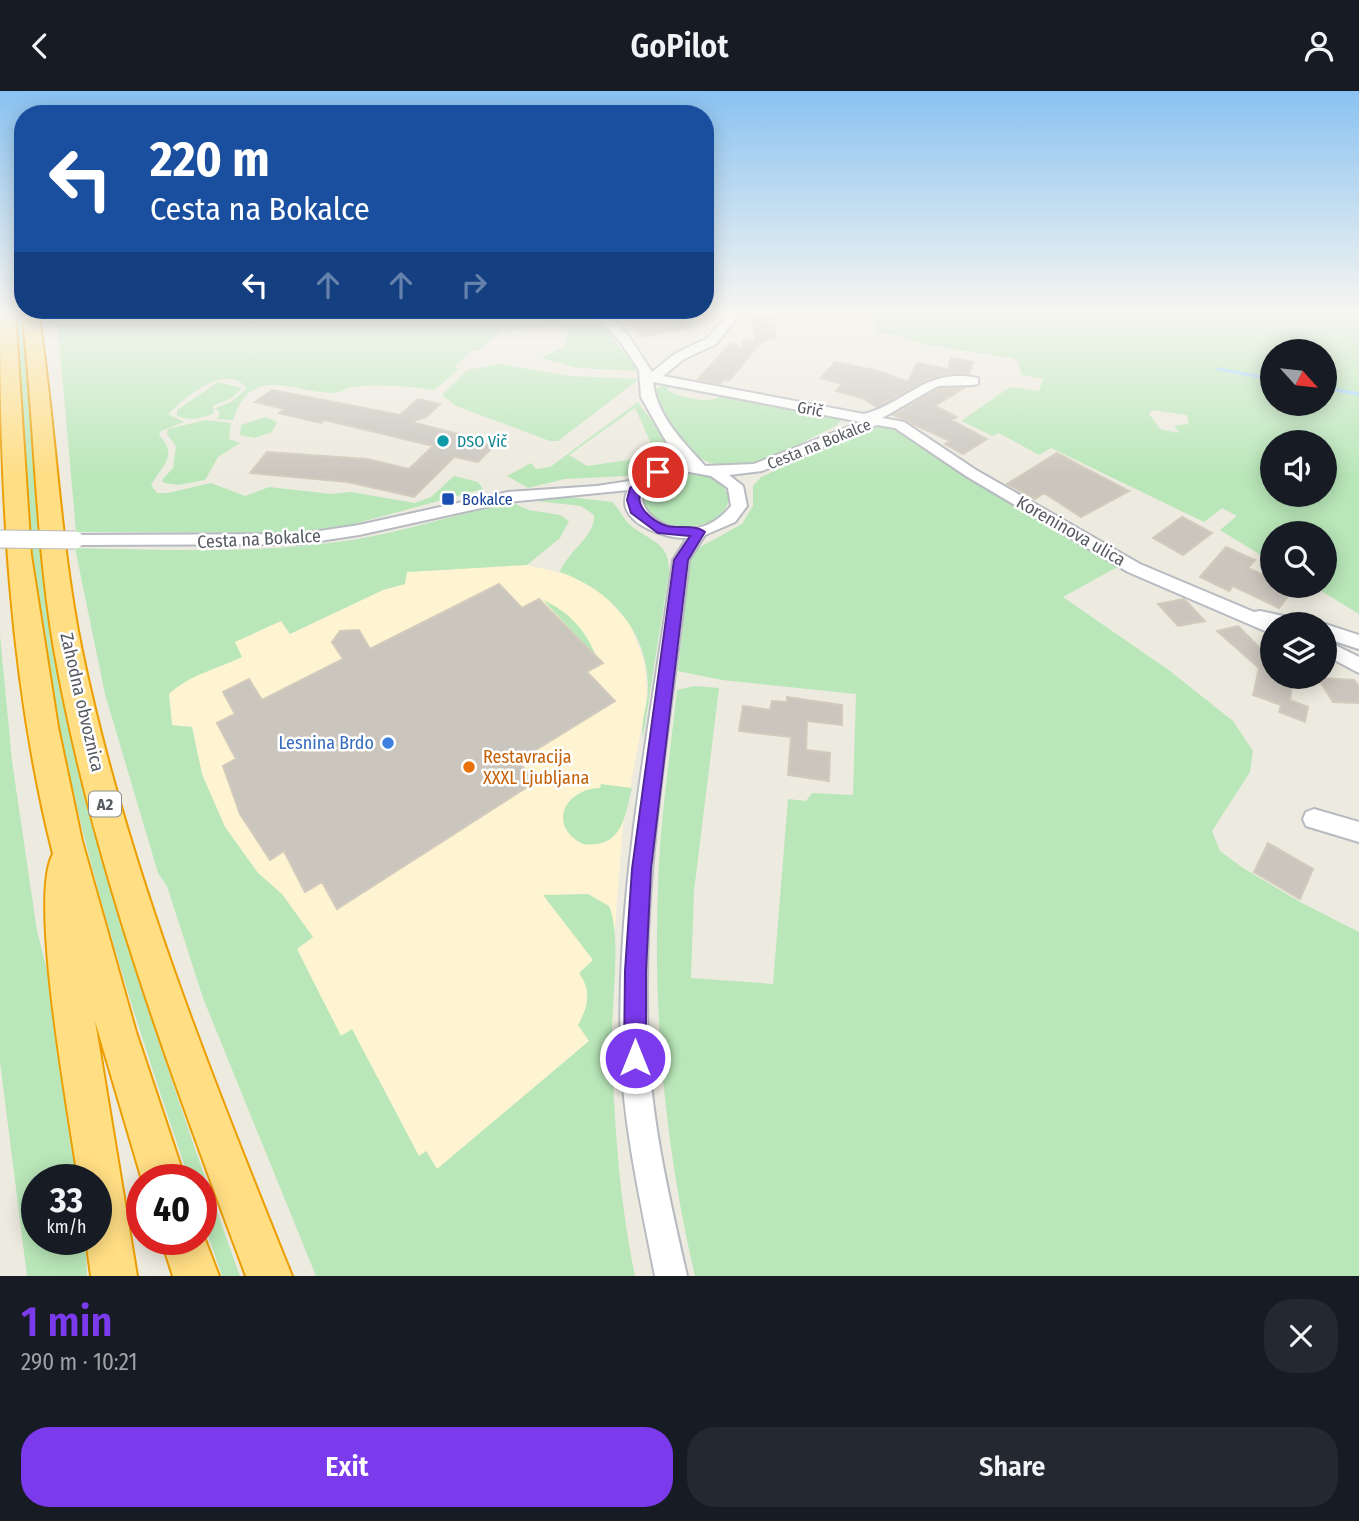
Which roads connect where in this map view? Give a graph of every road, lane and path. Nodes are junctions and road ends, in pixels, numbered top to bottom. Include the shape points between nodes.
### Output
1 (9, 366) edge
2 (35, 366) edge
3 (640, 366) edge
4 (667, 366) edge
5 (646, 377) junction
6 (973, 381) dead end
7 (874, 418) junction
8 (674, 443) junction
9 (698, 467) junction
10 (757, 468) junction
11 (664, 470) junction
12 (715, 472) junction
13 (639, 484) junction
14 (737, 490) junction
15 (597, 491) junction
16 (634, 505) junction
17 (662, 530) junction
18 (699, 532) junction
19 (0, 539) edge
20 (681, 560) junction
21 (1239, 612) junction
22 (1260, 617) edge
23 (1260, 622) edge
24 (1337, 635) edge
25 (1359, 642) edge
26 (1337, 654) edge
27 (1359, 666) edge
28 (1314, 819) dead end
29 (1359, 832) edge
30 (66, 841) junction
31 (158, 1164) edge
32 (189, 1255) edge
33 (114, 1276) edge
34 (196, 1276) edge
35 (269, 1276) edge
36 (671, 1276) edge

1 - 30 highway via 26,625
2 - 35 highway, Zahodna obvoznica / A2 via 60,598 74,679 109,821 182,1045
3 - 5 street, Cesta na Bokalce
4 - 5 street
5 - 7 street, Grič
5 - 8 street, Cesta na Bokalce via 648,397
6 - 7 street via 927,385 892,411
7 - 10 street, Cesta na Bokalce
7 - 21 street, Koreninova ulica via 915,433 971,473 1134,568
8 - 9 street, Cesta na Bokalce
8 - 11 street
9 - 11 street, Cesta na Bokalce
9 - 12 street, Cesta na Bokalce
10 - 12 street, Cesta na Bokalce
10 - 14 street, Cesta na Bokalce
11 - 13 street, Cesta na Bokalce
12 - 14 street, Cesta na Bokalce
13 - 15 street, Cesta na Bokalce
13 - 16 street
14 - 18 street, Cesta na Bokalce via 739,503 733,516
15 - 16 street, Cesta na Bokalce
15 - 19 street, Cesta na Bokalce, bridge via 508,497 300,540
16 - 17 street, Cesta na Bokalce via 641,517
17 - 18 street, Cesta na Bokalce
17 - 20 street, Cesta na Bokalce
18 - 20 street
20 - 36 street via 642,869 635,971 635,1058
21 - 22 street
21 - 23 street, Koreninova ulica
24 - 25 street
26 - 27 street
28 - 29 street
30 - 31 highway
30 - 33 highway via 61,922
32 - 34 highway

